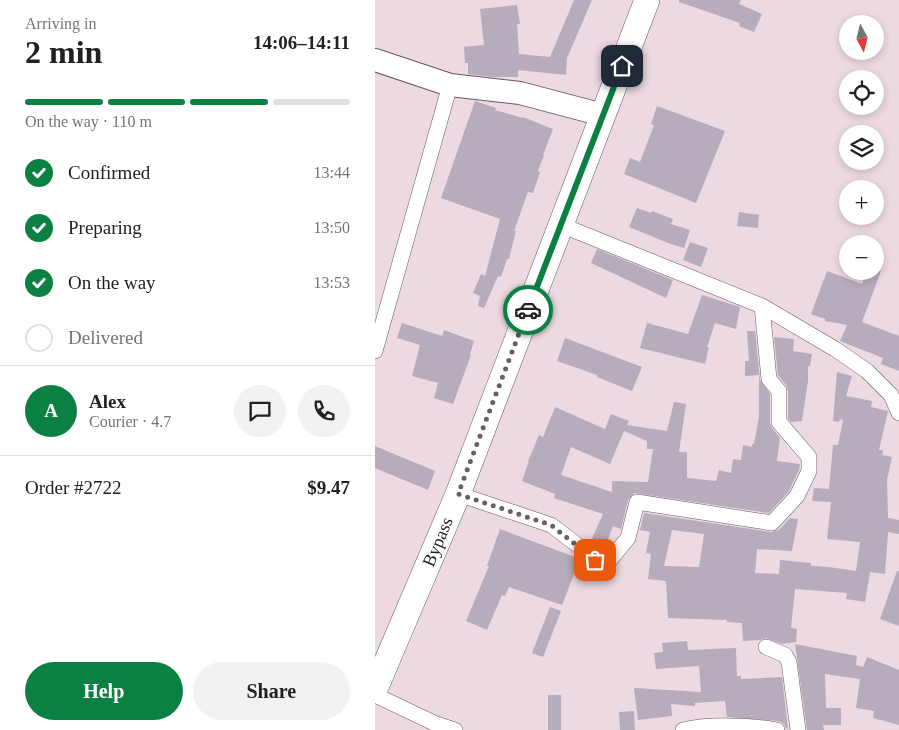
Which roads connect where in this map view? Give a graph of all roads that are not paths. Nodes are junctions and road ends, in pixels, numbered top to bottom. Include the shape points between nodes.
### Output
1 (647, 0) edge
2 (375, 60) edge
3 (450, 85) junction
4 (603, 115) junction
5 (561, 225) junction
6 (762, 306) junction
7 (375, 351) edge
8 (899, 413) edge
9 (458, 494) junction
10 (766, 648) dead end
11 (375, 689) edge
12 (375, 695) edge
13 (455, 730) edge
14 (683, 730) edge
15 (777, 730) edge
16 (798, 730) edge

1 - 4 main road, Bypass
2 - 3 street
3 - 4 street via 521,93
3 - 7 street
4 - 5 main road, Bypass
5 - 6 street
5 - 9 main road, Bypass
6 - 8 street via 867,371 891,395
6 - 9 street via 769,379 779,391 779,422 809,458 809,471 797,496 772,523 637,502 628,538 605,566 551,525
9 - 11 main road, Bypass
10 - 16 street via 785,655 789,662
12 - 13 street
14 - 15 street via 733,727

